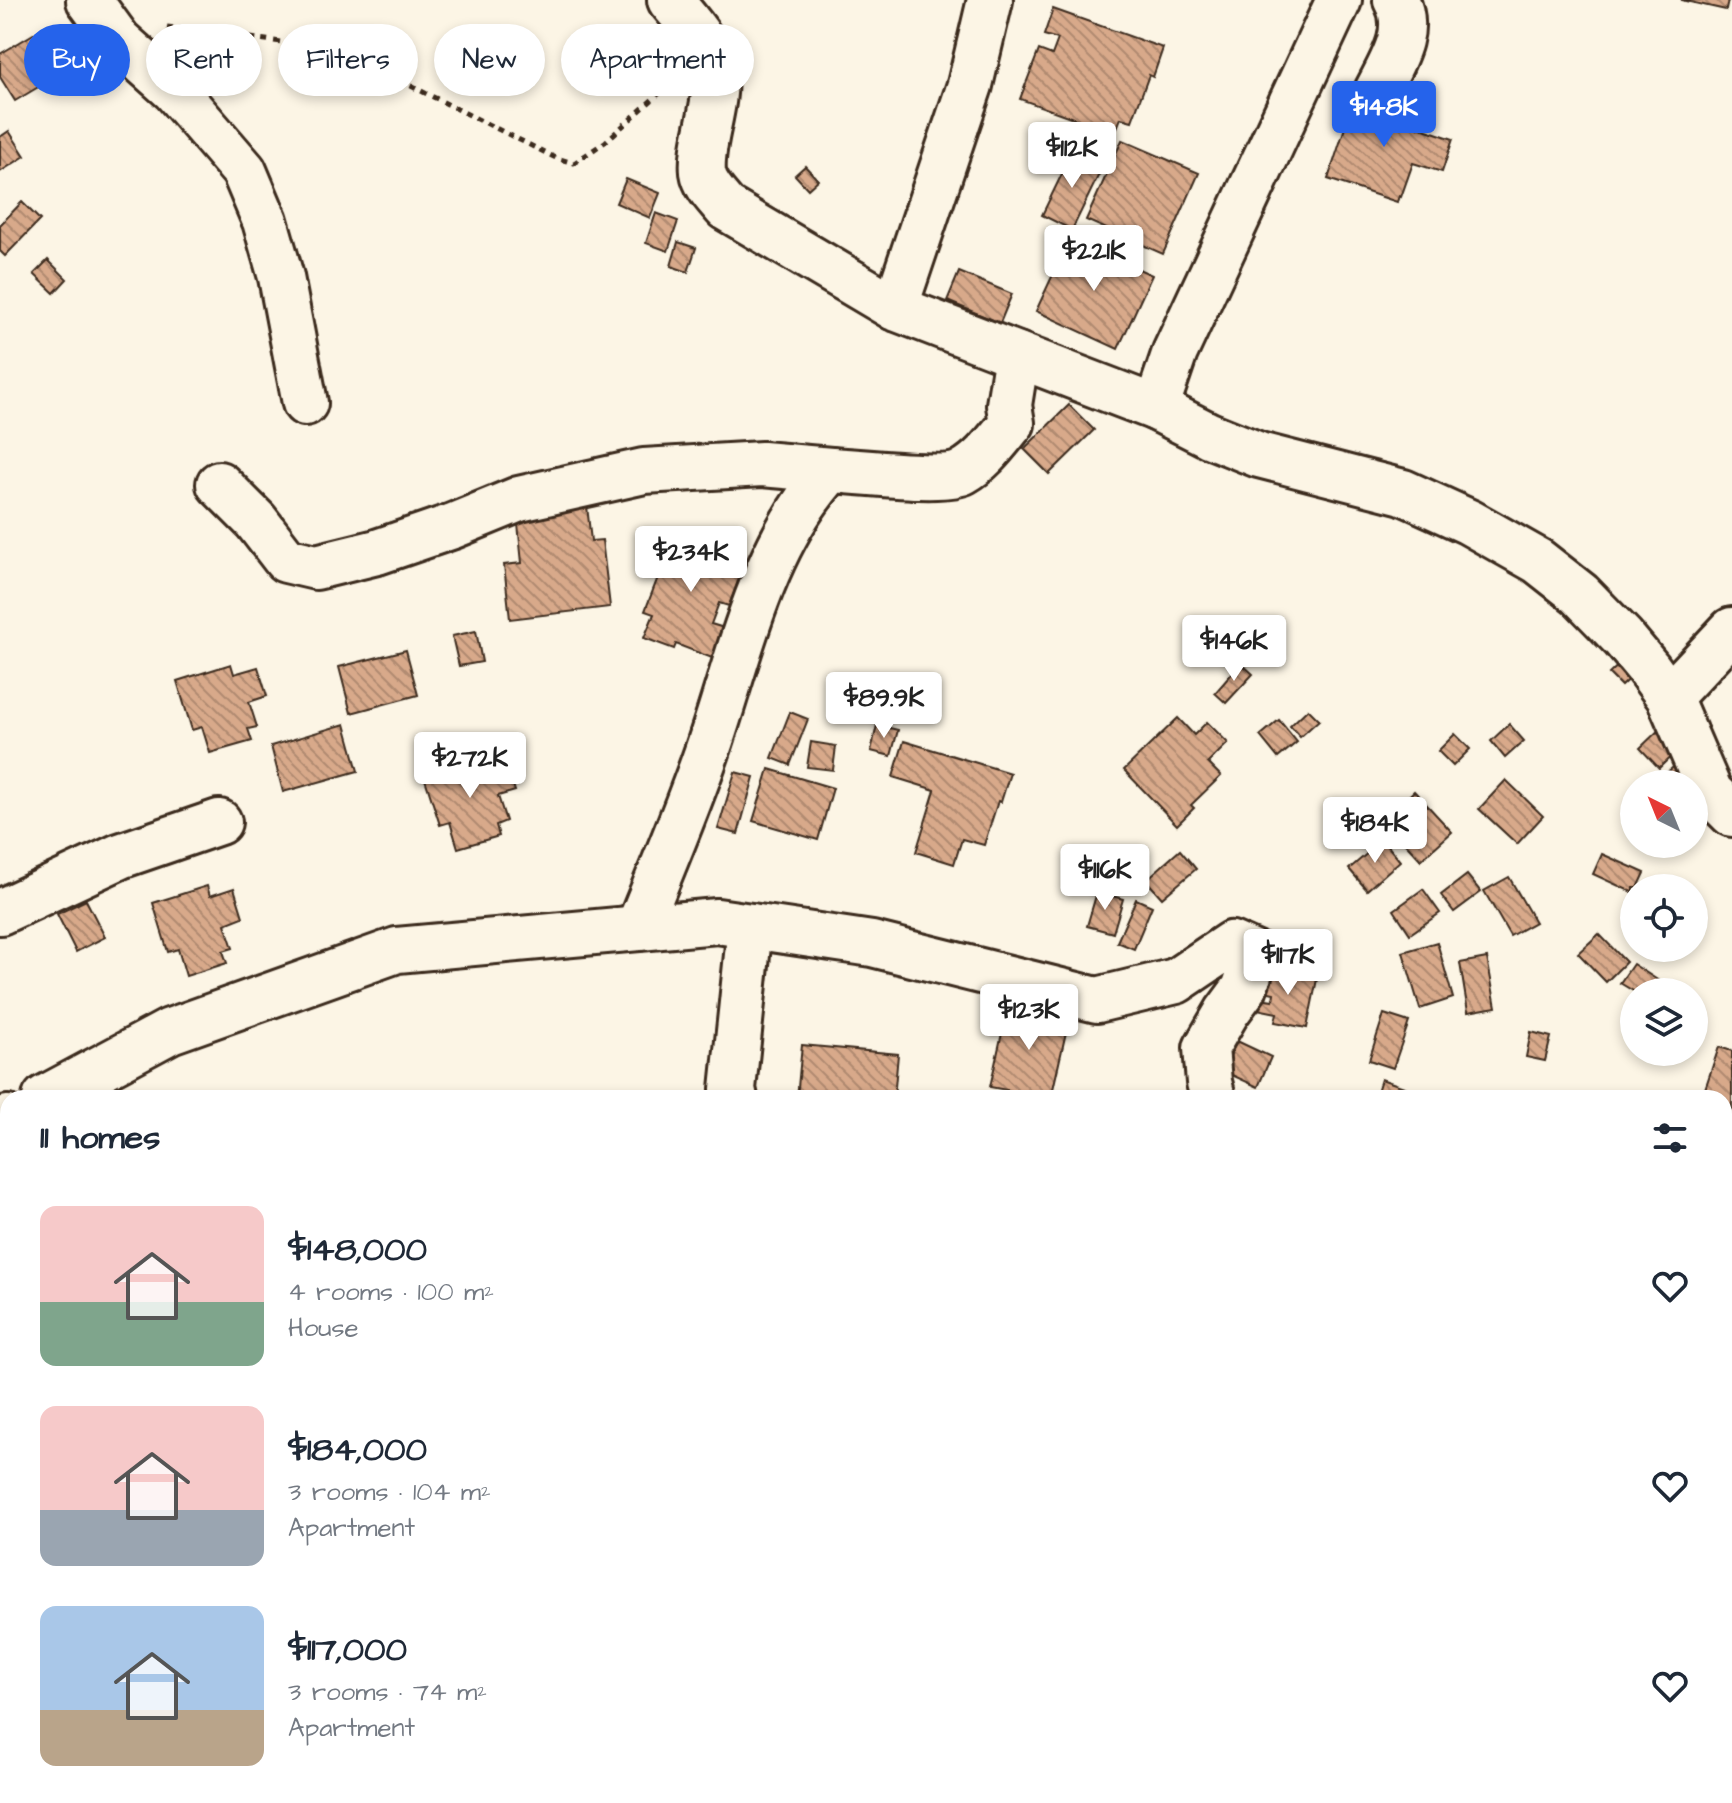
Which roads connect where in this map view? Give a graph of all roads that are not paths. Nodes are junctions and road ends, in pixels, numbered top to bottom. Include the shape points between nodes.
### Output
1 (89, 0) edge
2 (670, 0) edge
3 (990, 0) edge
4 (1339, 0) edge
5 (1396, 0) edge
6 (1377, 91) dead end
7 (895, 308) junction
8 (1017, 355) junction
9 (305, 403) dead end
10 (1156, 408) junction
11 (831, 470) junction
12 (219, 484) dead end
13 (1732, 630) edge
14 (1669, 697) junction
15 (1732, 814) edge
16 (219, 822) dead end
17 (0, 912) edge
18 (750, 926) junction
19 (638, 928) junction
20 (60, 1090) edge
21 (733, 1090) edge
22 (1211, 1090) edge

1 - 9 street via 119,41 174,90 244,171 281,277
2 - 7 street via 698,34 714,74 703,173 710,190 726,208
3 - 7 street via 970,85
4 - 10 street via 1175,352
5 - 6 street via 1404,23
7 - 8 street
8 - 10 street
8 - 11 street via 1009,405 1012,423 984,457 960,475
10 - 14 street via 1259,455 1403,492 1469,522 1538,561 1580,594
11 - 12 street via 762,464 644,471 519,499 377,552 316,567 286,560
11 - 19 street via 809,494 761,586 708,749
13 - 14 street
14 - 15 street via 1710,792
16 - 17 street via 120,856
18 - 19 street via 717,921
18 - 21 street
18 - 22 street via 872,944 1097,1000 1176,981 1231,944 1256,955 1244,989 1206,1048
19 - 20 street via 397,950 170,1031

